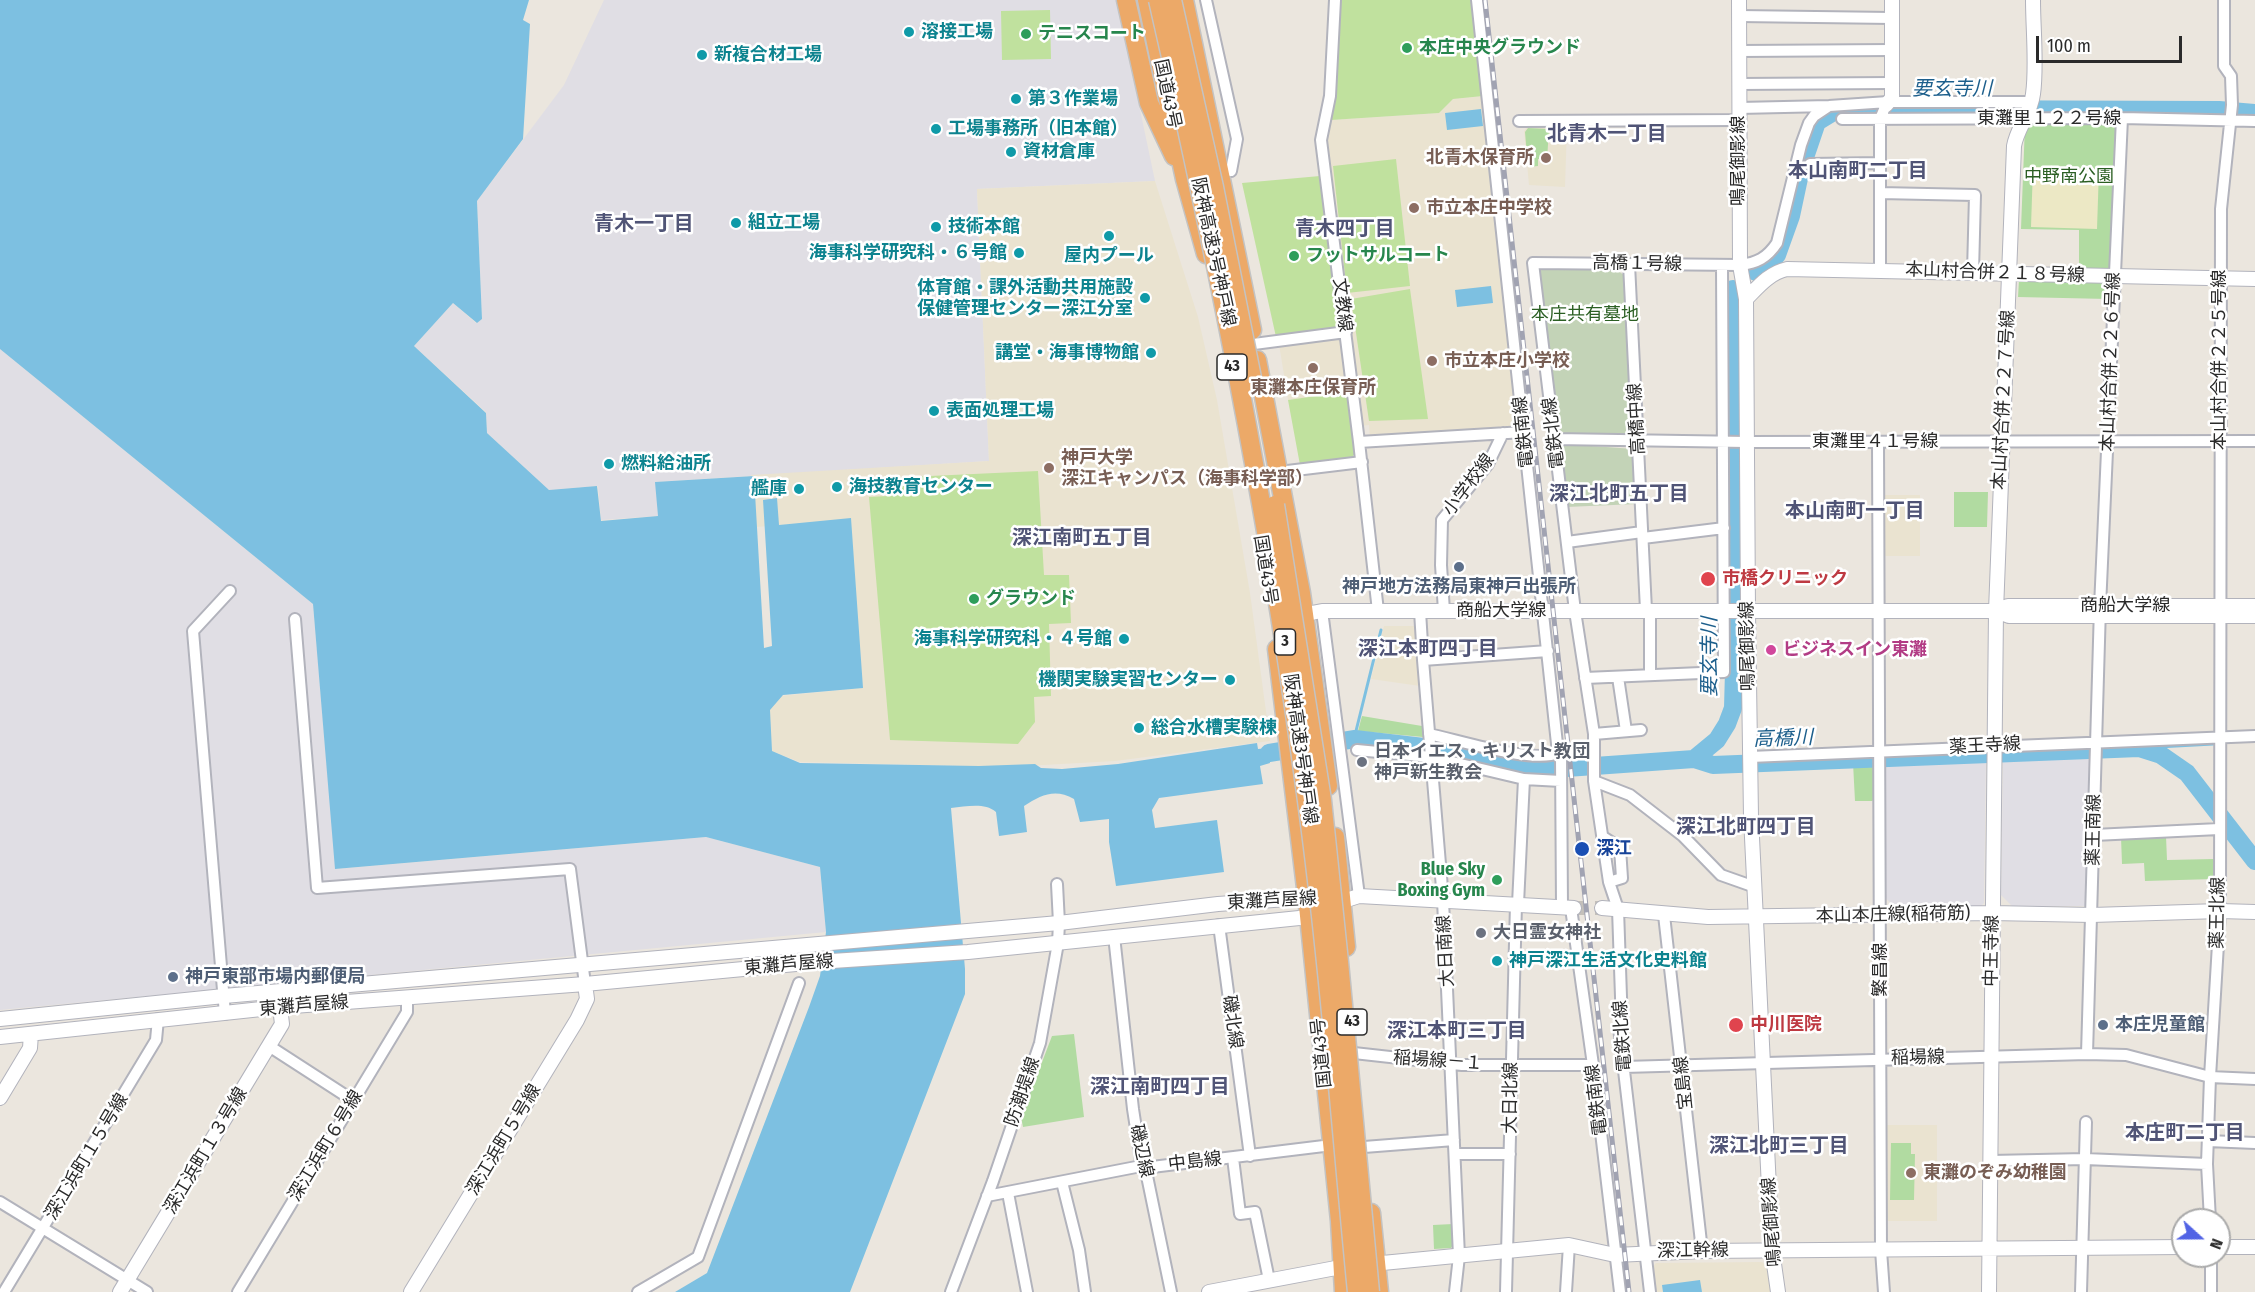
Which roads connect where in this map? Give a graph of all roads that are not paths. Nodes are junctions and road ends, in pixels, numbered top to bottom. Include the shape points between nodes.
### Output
1 (1126, 0) edge
2 (1136, 0) edge
3 (1147, 0) edge
4 (1158, 0) edge
5 (1172, 0) edge
6 (1184, 0) edge
7 (1193, 0) edge
8 (1206, 0) edge
9 (1335, 0) edge
10 (1477, 0) edge
11 (1739, 0) edge
12 (1892, 0) edge
13 (2033, 0) edge
14 (2224, 0) edge
15 (1739, 16) junction
16 (1892, 18) junction
17 (1892, 50) junction
18 (1739, 51) junction
19 (1892, 83) junction
20 (1739, 84) junction
21 (1829, 106) junction
22 (2028, 110) junction
23 (1884, 111) junction
24 (2232, 113) junction
25 (1739, 114) junction
26 (2122, 118) junction
27 (1842, 119) dead end
28 (1519, 121) dead end
29 (2255, 121) edge
30 (1880, 163) junction
31 (1810, 164) dead end
32 (1231, 171) junction
33 (1185, 179) junction
34 (1880, 193) junction
35 (1227, 203) junction
36 (1533, 263) joint
37 (1629, 264) junction
38 (1722, 265) junction
39 (1740, 265) junction
40 (1880, 270) junction
41 (1973, 273) junction
42 (2010, 274) junction
43 (2114, 276) junction
44 (2219, 279) junction
45 (2255, 279) edge
46 (1746, 300) junction
47 (1346, 332) junction
48 (1254, 344) junction
49 (1524, 432) junction
50 (1503, 433) junction
51 (1555, 438) junction
52 (1638, 441) junction
53 (2002, 441) junction
54 (2220, 441) junction
55 (2255, 441) edge
56 (1359, 442) junction
57 (1734, 442) junction
58 (1878, 442) junction
59 (2108, 442) junction
60 (1362, 462) junction
61 (1279, 472) junction
62 (1724, 528) junction
63 (1643, 535) junction
64 (1567, 542) junction
65 (230, 591) dead end
66 (2255, 606) edge
67 (1544, 610) junction
68 (1575, 610) junction
69 (1648, 610) junction
70 (1378, 611) junction
71 (1420, 611) junction
72 (1444, 611) junction
73 (1996, 611) junction
74 (2100, 611) junction
75 (2219, 611) junction
76 (1736, 612) junction
77 (1878, 612) junction
78 (1312, 613) junction
79 (2255, 616) edge
80 (1273, 618) junction
81 (295, 619) dead end
82 (1548, 651) junction
83 (1423, 660) junction
84 (1650, 675) junction
85 (1618, 677) junction
86 (1585, 678) junction
87 (1641, 730) dead end
88 (1626, 731) junction
89 (1594, 734) junction
90 (1429, 735) junction
91 (2255, 736) edge
92 (2220, 737) junction
93 (2096, 747) junction
94 (1357, 750) dead end
95 (1879, 752) junction
96 (1995, 752) junction
97 (1431, 755) junction
98 (1559, 755) junction
99 (1750, 761) junction
100 (1561, 778) junction
101 (1524, 779) junction
102 (1594, 781) junction
103 (2219, 819) junction
104 (2094, 835) junction
105 (1058, 884) dead end
106 (1755, 887) junction
107 (1307, 896) junction
108 (1351, 898) junction
109 (1443, 900) junction
110 (1517, 904) junction
111 (1569, 907) junction
112 (1602, 908) tunnel mouth
113 (1618, 909) junction
114 (2220, 911) junction
115 (2255, 912) edge
116 (1992, 914) junction
117 (1664, 915) junction
118 (1881, 915) junction
119 (2092, 915) junction
120 (1756, 916) junction
121 (1309, 917) junction
122 (1059, 923) junction
123 (1219, 925) junction
124 (1114, 936) junction
125 (1058, 943) junction
126 (582, 965) junction
127 (799, 983) dead end
128 (585, 984) junction
129 (224, 996) junction
130 (407, 998) junction
131 (280, 1007) junction
132 (225, 1014) junction
133 (0, 1019) edge
134 (159, 1019) junction
135 (31, 1034) junction
136 (0, 1037) edge
137 (269, 1046) junction
138 (1354, 1053) junction
139 (2087, 1054) junction
140 (1990, 1056) junction
141 (1881, 1059) junction
142 (1763, 1062) junction
143 (1452, 1064) junction
144 (1682, 1064) junction
145 (1511, 1065) junction
146 (1593, 1065) junction
147 (1624, 1067) junction
148 (2210, 1077) junction
149 (2255, 1079) edge
150 (0, 1098) edge
151 (354, 1101) junction
152 (2085, 1122) dead end
153 (1454, 1140) junction
154 (2208, 1141) junction
155 (2255, 1143) edge
156 (1332, 1146) junction
157 (1364, 1147) junction
158 (1455, 1154) junction
159 (1510, 1154) junction
160 (1250, 1155) junction
161 (1233, 1158) junction
162 (2085, 1159) junction
163 (1991, 1161) junction
164 (2207, 1164) junction
165 (1144, 1167) junction
166 (1062, 1182) junction
167 (1008, 1193) junction
168 (987, 1196) junction
169 (0, 1202) edge
170 (2209, 1208) edge
171 (44, 1229) junction
172 (1569, 1245) junction
173 (2231, 1247) edge
174 (2255, 1247) edge
175 (2082, 1248) junction
176 (2171, 1248) edge
177 (1990, 1249) junction
178 (1772, 1250) junction
179 (1881, 1250) junction
180 (1702, 1251) junction
181 (1506, 1252) junction
182 (1646, 1252) junction
183 (1615, 1255) junction
184 (1459, 1256) junction
185 (1377, 1263) junction
186 (1341, 1267) junction
187 (2211, 1268) edge
188 (128, 1280) junction
189 (1269, 1280) junction
190 (1254, 1287) edge
191 (4, 1292) edge
192 (120, 1292) edge
193 (147, 1292) edge
194 (238, 1292) edge
195 (411, 1292) edge
196 (638, 1292) edge
197 (951, 1292) edge
198 (1027, 1292) edge
199 (1085, 1292) edge
200 (1171, 1292) edge
201 (1209, 1292) edge
202 (1344, 1292) edge
203 (1357, 1292) edge
204 (1370, 1292) edge
205 (1379, 1292) edge
206 (1455, 1292) edge
207 (1506, 1292) edge
208 (1566, 1292) edge
209 (1620, 1292) edge
210 (1650, 1292) edge
211 (1778, 1292) edge
212 (1884, 1292) edge
213 (1989, 1292) edge
214 (2081, 1292) edge
215 (2211, 1292) edge

1 - 33 highway via 1149,103
2 - 33 highway
3 - 33 highway, 国道43号 / 43
4 - 203 highway, 阪神高速3号神戸線 / 3, bridge via 1239,378 1289,668 1319,903
5 - 204 highway, 阪神高速3号神戸線 / 3, bridge via 1252,376 1302,666 1336,928
6 - 35 highway, 国道43号 / 43
7 - 32 highway
8 - 32 street via 1237,139
9 - 47 street, 文教線 via 1330,96 1321,140
10 - 49 street, 電鉄南線
11 - 15 street, 鳴尾御影線
12 - 16 street
13 - 22 street, 本山村合併２２７号線 via 2033,93
14 - 24 street, 本山村合併２２５号線 via 2224,66 2231,76
15 - 16 street
15 - 18 street, 鳴尾御影線
16 - 17 street
17 - 18 street
17 - 19 street
18 - 20 street, 鳴尾御影線
19 - 20 street
19 - 23 street via 1892,98
20 - 25 street, 鳴尾御影線
21 - 23 street
21 - 25 street
21 - 39 street via 1809,123 1777,243 1761,260
22 - 23 street
22 - 23 street, 東灘里１２２号線
22 - 26 street, 東灘里１２２号線
22 - 42 street, 本山村合併２２７号線 via 2014,147
23 - 27 street, 東灘里１２２号線
23 - 30 street
24 - 26 street, 東灘里１２２号線
24 - 29 street, 東灘里１２２号線
24 - 44 street, 本山村合併２２５号線 via 2221,209
25 - 28 street
25 - 39 street, 鳴尾御影線
26 - 43 street, 本山村合併２２６号線
30 - 31 street
30 - 34 street
32 - 35 highway
33 - 80 highway, 国道43号 / 43 via 1218,298 1235,382
34 - 40 street
34 - 41 street via 1975,195
35 - 48 highway, 国道43号 / 43
36 - 37 street, 高橋１号線
36 - 51 street, 電鉄北線
37 - 38 street, 高橋１号線
37 - 52 street, 高橋中線
38 - 39 street, 高橋１号線
38 - 57 street, 鳴尾御影線
39 - 46 street, 鳴尾御影線
40 - 41 street, 本山村合併２１８号線
40 - 46 street, 本山村合併２１８号線 via 1778,271
41 - 42 street, 本山村合併２１８号線
42 - 43 street, 本山村合併２１８号線
42 - 53 street, 本山村合併２２７号線
43 - 44 street, 本山村合併２１８号線
43 - 59 street, 本山村合併２２６号線
44 - 45 street, 本山村合併２１８号線
44 - 54 street, 本山村合併２２５号線
46 - 57 street, 鳴尾御影線
47 - 48 street
47 - 56 street, 文教線
48 - 61 highway, 国道43号 / 43
49 - 50 street
49 - 67 street, 電鉄南線
50 - 56 street
50 - 72 street, 小学校線 via 1488,464 1442,520
51 - 52 street, 東灘里４１号線
51 - 64 street, 電鉄北線
52 - 57 street, 東灘里４１号線
52 - 63 street, 高橋中線
53 - 58 street, 東灘里４１号線
53 - 59 street, 東灘里４１号線
53 - 73 street, 本山村合併２２７号線
54 - 55 street, 東灘里４１号線
54 - 59 street, 東灘里４１号線
54 - 75 street, 本山村合併２２５号線
56 - 60 street, 文教線
57 - 58 street, 東灘里４１号線
57 - 62 street, 鳴尾御影線
57 - 76 street, 鳴尾御影線
58 - 77 street, 繁昌線
59 - 74 street, 本山村合併２２６号線
60 - 61 street
60 - 70 street, 文教線
61 - 78 highway, 国道43号 / 43
62 - 63 street
62 - 76 street, 鳴尾御影線
63 - 64 street
63 - 69 street, 高橋中線
64 - 68 street, 電鉄北線
65 - 129 street via 193,631
66 - 75 street, 商船大学線
67 - 68 street, 商船大学線
67 - 72 street, 商船大学線
67 - 82 street, 電鉄南線
68 - 69 street, 商船大学線
68 - 86 street, 電鉄北線
69 - 76 street, 商船大学線
69 - 84 street, 高橋中線
70 - 71 street, 商船大学線
70 - 78 street, 商船大学線
71 - 72 street, 商船大学線
71 - 83 street, 大日南線
73 - 74 street, 商船大学線 via 2008,606
73 - 77 street, 商船大学線
73 - 96 street, 中王寺線
74 - 75 street, 商船大学線
74 - 93 street, 薬王南線
75 - 79 street, 商船大学線
75 - 92 street, 薬王北線
76 - 77 street, 商船大学線
76 - 84 street via 1724,672
76 - 99 street, 鳴尾御影線
77 - 95 street, 繁昌線
78 - 80 street, 商船大学線
78 - 108 highway, 国道43号 / 43
80 - 107 highway, 国道43号 / 43
81 - 126 street via 317,888 570,869
82 - 83 street
82 - 98 street, 電鉄南線
83 - 90 street, 大日南線
84 - 85 street
85 - 86 street
85 - 88 street
86 - 89 street, 電鉄北線
87 - 88 street
88 - 89 street
89 - 102 street, 電鉄北線
90 - 97 street, 大日南線
90 - 98 street via 1525,755
91 - 92 street, 薬王寺線
92 - 93 street, 薬王寺線
92 - 103 street, 薬王北線
93 - 96 street, 薬王寺線
93 - 104 street, 薬王南線
94 - 97 street
95 - 96 street, 薬王寺線
95 - 99 street, 薬王寺線
95 - 118 street, 繁昌線
96 - 116 street, 中王寺線
97 - 101 street
97 - 109 street, 大日南線
98 - 100 street, 電鉄南線
99 - 106 street, 鳴尾御影線
100 - 101 street
100 - 111 street, 電鉄南線
101 - 110 street, 大日北線
102 - 106 street via 1630,795 1683,836 1721,875
102 - 113 street, 電鉄北線 via 1609,882
103 - 104 street
103 - 114 street, 薬王北線
104 - 119 street, 薬王南線
105 - 122 street, 防潮堤線
106 - 120 street, 鳴尾御影線
107 - 108 street, 東灘芦屋線
107 - 121 highway, 国道43号 / 43
107 - 122 street, 東灘芦屋線
108 - 109 street
108 - 121 street, 東灘芦屋線
108 - 138 highway, 国道43号 / 43
109 - 110 street
109 - 143 street, 大日南線
110 - 111 street
110 - 145 street, 大日北線
111 - 146 street, 電鉄南線
112 - 113 street, 本山本庄線(稲荷筋)
113 - 117 street, 本山本庄線(稲荷筋)
113 - 147 street, 電鉄北線 via 1622,1026 1619,1028
114 - 115 street, 本山本庄線(稲荷筋)
114 - 119 street, 本山本庄線(稲荷筋)
114 - 148 street, 薬王北線
116 - 118 street, 本山本庄線(稲荷筋)
116 - 119 street, 本山本庄線(稲荷筋)
116 - 140 street, 中王寺線
117 - 120 street, 本山本庄線(稲荷筋)
117 - 144 street, 宝島線
118 - 120 street, 本山本庄線(稲荷筋)
118 - 141 street, 繁昌線
119 - 139 street, 薬王南線
120 - 142 street, 鳴尾御影線
121 - 123 street, 東灘芦屋線
121 - 156 highway, 国道43号 / 43
122 - 125 street, 防潮堤線
122 - 126 street, 東灘芦屋線
123 - 124 street, 東灘芦屋線
123 - 160 street, 磯北線
124 - 125 street, 東灘芦屋線
124 - 165 street, 磯辺線 via 1132,1109
125 - 128 street, 東灘芦屋線
125 - 168 street, 防潮堤線 via 1040,1043
126 - 128 street
126 - 129 street, 東灘芦屋線
127 - 196 street via 698,1257
128 - 130 street, 東灘芦屋線
128 - 195 street, 深江浜町５号線 via 587,999 577,1020
129 - 132 street
129 - 133 street, 東灘芦屋線
130 - 131 street, 東灘芦屋線
130 - 151 street, 深江浜町６号線 via 407,1012
131 - 132 street, 東灘芦屋線
131 - 137 street, 深江浜町１３号線 via 282,1024
132 - 134 street, 東灘芦屋線
134 - 135 street, 東灘芦屋線
134 - 171 street, 深江浜町１５号線 via 156,1040
135 - 136 street, 東灘芦屋線
135 - 150 street via 30,1048
137 - 151 street
137 - 188 street, 深江浜町１３号線
138 - 143 street, 稲場線－１
138 - 157 highway, 国道43号 / 43
139 - 140 street, 稲場線
139 - 148 street, 稲場線 via 2126,1055
140 - 141 street, 稲場線
140 - 163 street, 中王寺線
141 - 142 street, 稲場線
141 - 179 street, 繁昌線
142 - 144 street, 稲場線
142 - 178 street, 鳴尾御影線
143 - 145 street, 稲場線－１
143 - 153 street, 大日南線
144 - 147 street, 稲場線
144 - 180 street, 宝島線
145 - 146 street, 稲場線－１
145 - 159 street, 大日北線
146 - 183 street, 電鉄南線
147 - 182 street, 電鉄北線
148 - 149 street, 稲場線
148 - 154 street, 薬王北線
151 - 194 street, 深江浜町６号線
152 - 162 street
153 - 157 street
153 - 158 street, 大日南線
154 - 155 street
154 - 164 street, 薬王北線
156 - 160 street, 中島線
156 - 186 highway, 国道43号 / 43
157 - 185 highway, 国道43号 / 43
158 - 159 street
158 - 184 street, 大日南線
159 - 181 street, 大日北線
160 - 161 street, 中島線
161 - 165 street, 中島線
161 - 189 street via 1240,1214 1255,1212
162 - 163 street
162 - 164 street
162 - 175 street
163 - 177 street, 中王寺線
164 - 170 street, 薬王北線
165 - 166 street, 中島線
165 - 200 street, 磯辺線
166 - 167 street, 中島線
166 - 199 street
167 - 168 street, 中島線
167 - 198 street
168 - 197 street, 防潮堤線
169 - 171 street
171 - 188 street
171 - 191 street, 深江浜町１５号線
172 - 181 street, 深江幹線
172 - 183 street, 深江幹線
172 - 208 street
173 - 174 street
175 - 176 street, 深江幹線
175 - 177 street, 深江幹線
175 - 214 street
177 - 179 street, 深江幹線
177 - 213 street, 中王寺線
178 - 179 street, 深江幹線
178 - 180 street, 深江幹線
178 - 211 street, 鳴尾御影線
179 - 212 street, 繁昌線
180 - 182 street, 深江幹線
181 - 184 street, 深江幹線
181 - 207 street, 大日北線
182 - 183 street, 深江幹線
182 - 210 street, 電鉄北線
183 - 209 street, 電鉄南線
184 - 185 street, 深江幹線
184 - 206 street, 大日南線
185 - 186 street, 深江幹線
185 - 205 highway, 国道43号 / 43
186 - 189 street, 深江幹線
186 - 202 highway, 国道43号 / 43
187 - 215 street
188 - 192 street, 深江浜町１３号線
188 - 193 street
189 - 190 street, 深江幹線
190 - 201 street, 深江幹線

